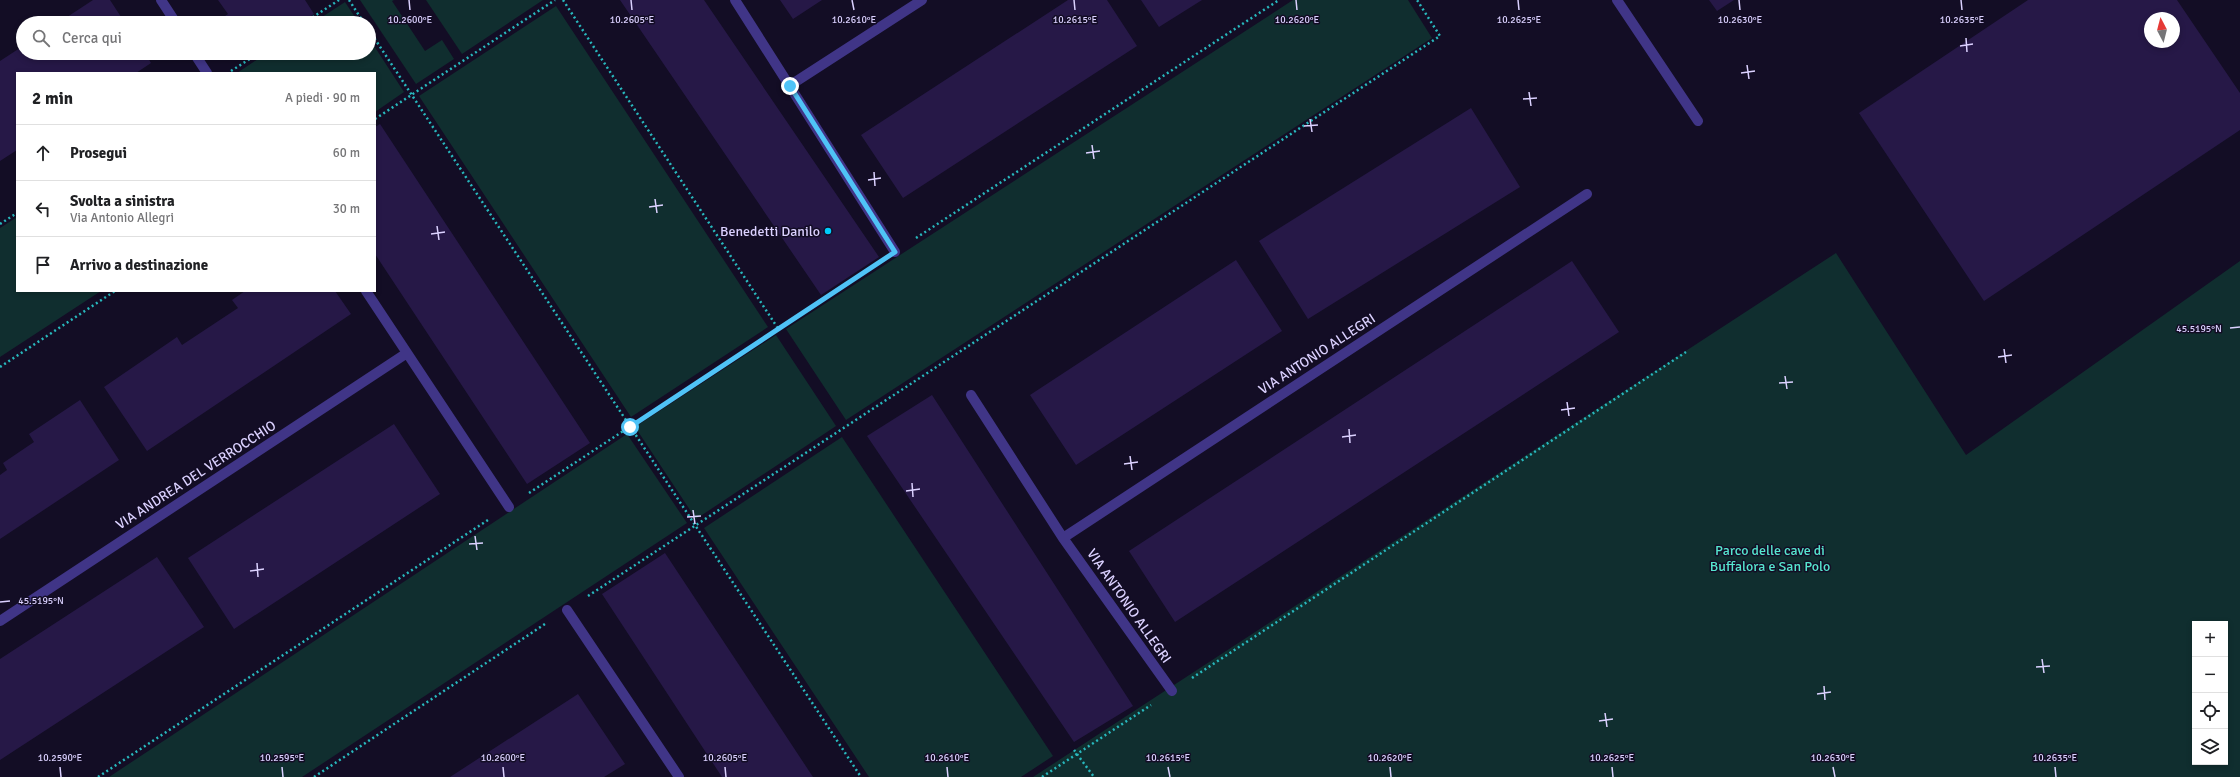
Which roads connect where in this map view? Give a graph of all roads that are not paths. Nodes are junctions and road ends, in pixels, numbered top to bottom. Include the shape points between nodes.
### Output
1 (161, 0) edge
2 (735, 0) edge
3 (922, 0) edge
4 (1617, 0) edge
5 (171, 16) edge
6 (199, 60) edge
7 (206, 72) edge
8 (790, 86) junction
9 (1698, 122) dead end
10 (1587, 194) dead end
11 (895, 252) road end
12 (367, 292) edge
13 (407, 353) junction
14 (972, 395) dead end
15 (509, 506) road end
16 (1063, 538) junction
17 (566, 610) road end
18 (0, 620) edge
19 (1172, 691) road end
20 (677, 776) edge

1 - 5 street
2 - 8 street
3 - 8 street
4 - 9 street
6 - 7 street
8 - 11 street
10 - 16 street, VIA ANTONIO ALLEGRI
12 - 13 street
13 - 15 street
13 - 18 street, VIA ANDREA DEL VERROCCHIO
14 - 16 street, VIA ANTONIO ALLEGRI
16 - 19 street, VIA ANTONIO ALLEGRI
17 - 20 street

